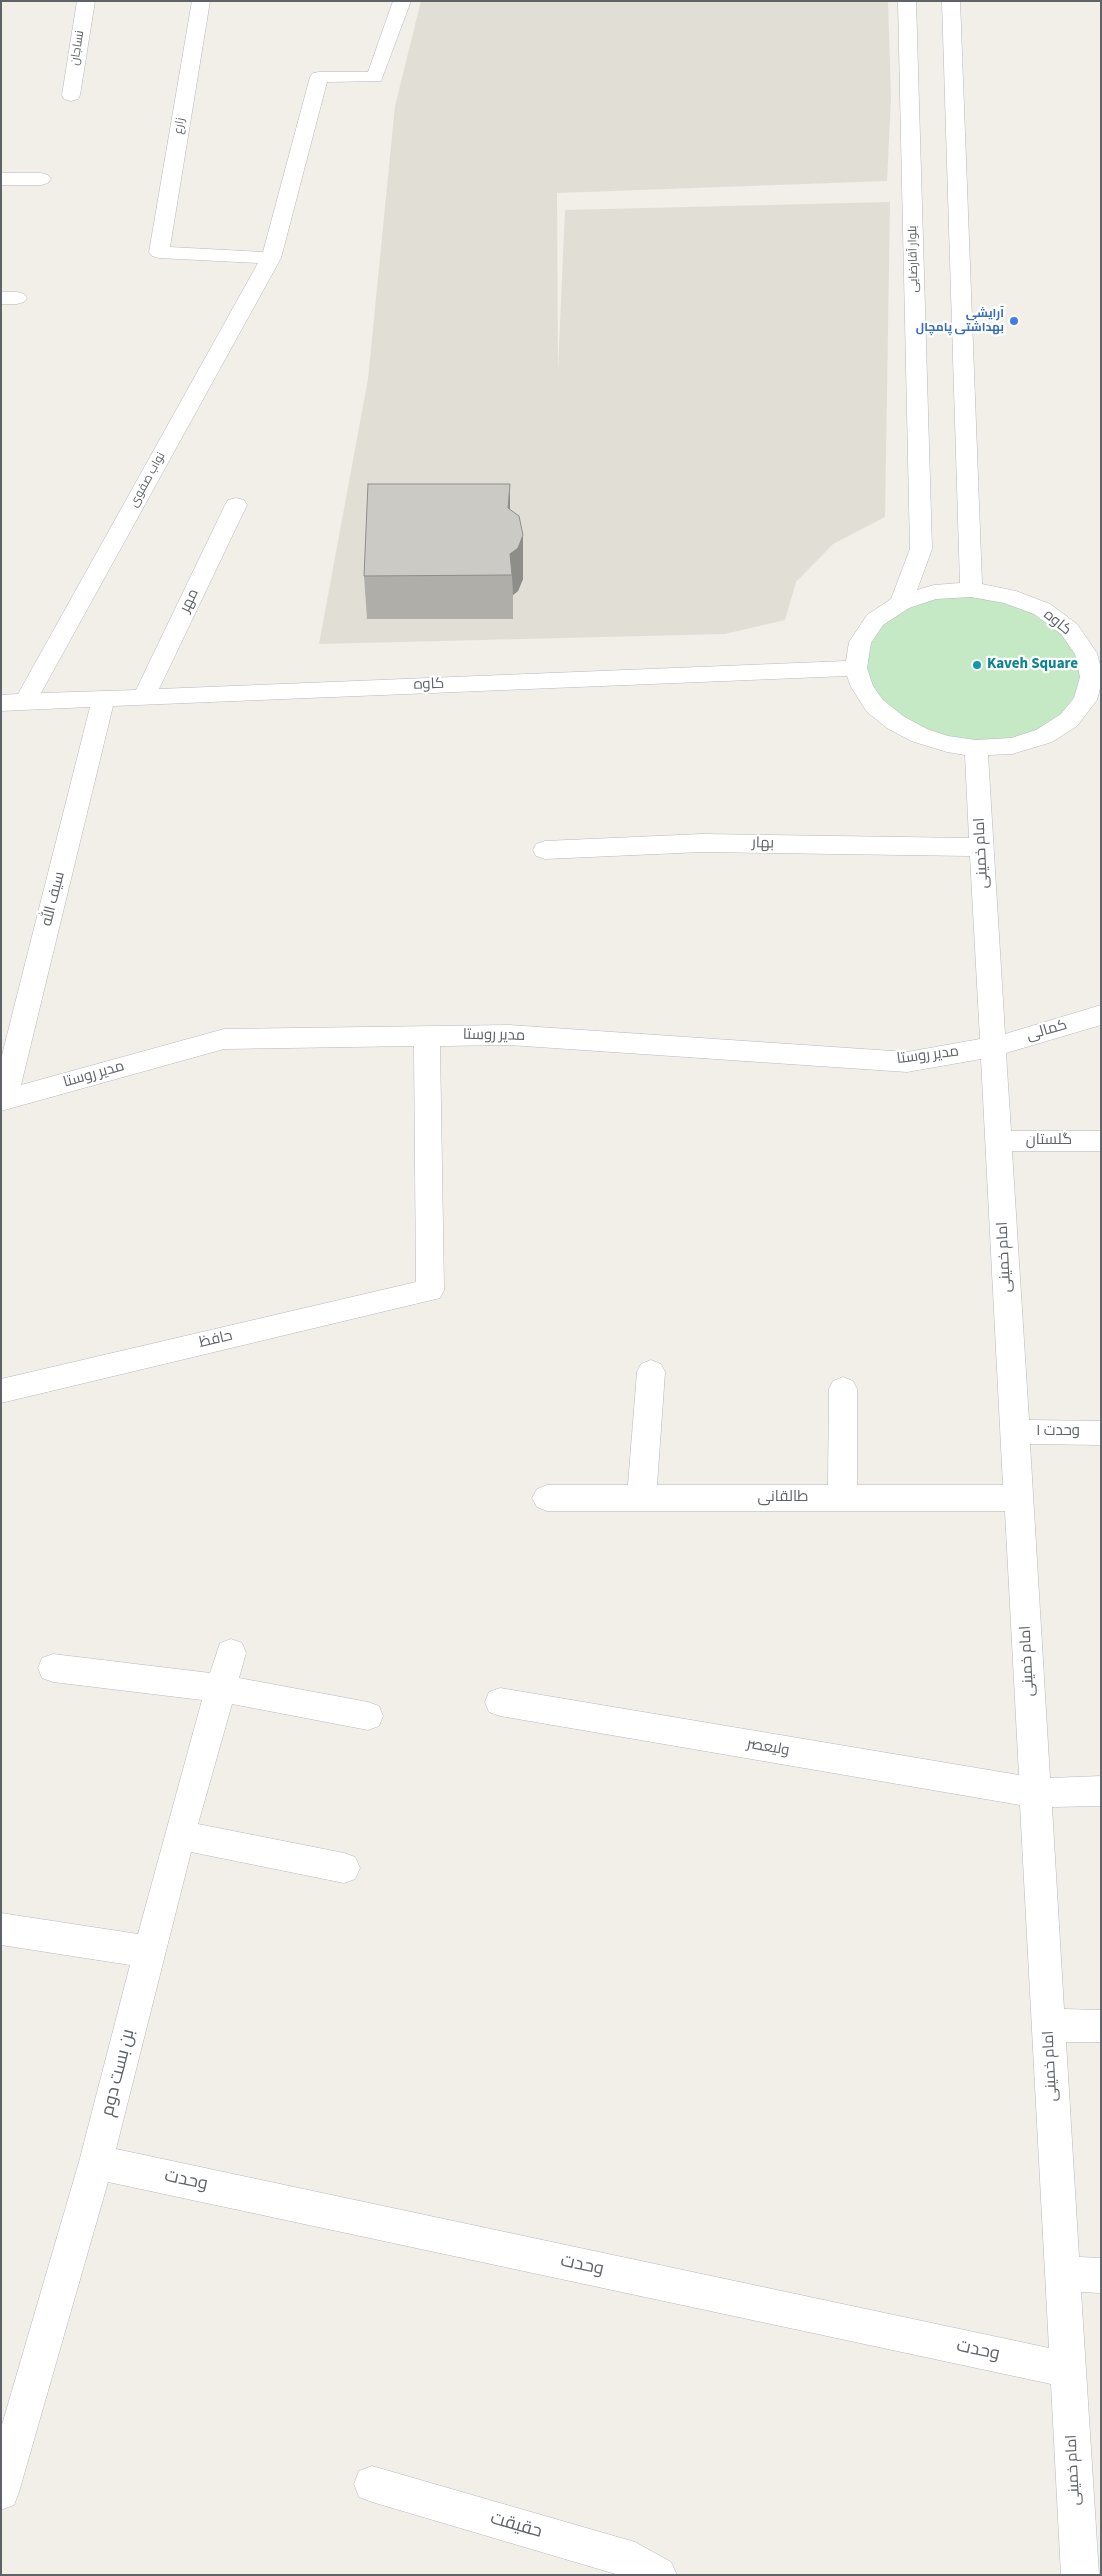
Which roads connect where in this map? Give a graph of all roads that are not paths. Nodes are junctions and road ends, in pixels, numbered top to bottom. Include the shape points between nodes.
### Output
1 (86, 1) edge
2 (202, 1) edge
3 (402, 1) edge
4 (907, 1) edge
5 (951, 1) edge
6 (71, 95) dead end
7 (1, 179) edge
8 (41, 179) dead end
9 (272, 258) junction
10 (236, 505) dead end
11 (971, 590) junction
12 (901, 603) junction
13 (1093, 653) edge
14 (856, 668) junction
15 (144, 697) junction
16 (104, 698) junction
17 (25, 702) junction
18 (1, 703) edge
19 (976, 748) junction
20 (982, 847) junction
21 (545, 850) dead end
22 (1101, 1015) edge
23 (427, 1036) junction
24 (993, 1046) junction
25 (3, 1100) edge
26 (998, 1141) junction
27 (1101, 1141) edge
28 (651, 1372) dead end
29 (843, 1389) dead end
30 (1, 1391) edge
31 (1015, 1432) junction
32 (1101, 1433) edge
33 (547, 1498) dead end
34 (842, 1498) junction
35 (1019, 1498) junction
36 (641, 1499) junction
37 (232, 1653) dead end
38 (53, 1668) dead end
39 (221, 1688) junction
40 (500, 1702) dead end
41 (368, 1716) dead end
42 (1101, 1791) edge
43 (1036, 1793) junction
44 (179, 1835) junction
45 (344, 1868) dead end
46 (1, 1928) edge
47 (150, 1952) junction
48 (1049, 2025) junction
49 (1101, 2026) edge
50 (96, 2162) junction
51 (1063, 2274) junction
52 (1101, 2276) edge
53 (1068, 2370) junction
54 (372, 2484) dead end
55 (1, 2492) edge
56 (658, 2575) edge
57 (1080, 2575) edge

1 - 6 street, نساجان
2 - 9 street, زارع via 159,252
3 - 9 street, نواب صفوی via 375,77 320,77
4 - 12 street, بلوار آقارضایی via 921,549
5 - 11 street
7 - 8 street
9 - 17 street, نواب صفوی
10 - 15 street, مهر
11 - 12 street, کاوه via 934,592
11 - 13 street, کاوه via 1008,596 1042,609
12 - 14 street, کاوه via 875,620 860,642
13 - 19 street, کاوه via 1085,700 1069,720 1044,736 1012,746
14 - 15 street, کاوه
14 - 19 street, کاوه via 862,687 875,706 894,722 947,744
15 - 16 street, کاوه
16 - 17 street, کاوه
16 - 25 street, سیف الله
17 - 18 street, کاوه
19 - 20 street, امام خمینی
20 - 21 street, بهار via 702,843
20 - 24 street, امام خمینی
22 - 24 street, کمالی
23 - 24 street, مدیر روستا via 509,1035 907,1062
23 - 25 street, مدیر روستا via 224,1038
23 - 30 street, حافظ via 430,1290
24 - 26 street, امام خمینی
26 - 27 street, گلستان
26 - 31 street, امام خمینی
28 - 36 street
29 - 34 street
31 - 32 street, وحدت ۱
31 - 35 street, امام خمینی
33 - 36 street, طالقانی
34 - 35 street, طالقانی
34 - 36 street, طالقانی
35 - 43 street, امام خمینی
37 - 39 street, بن بست دوم
38 - 39 street
39 - 41 street
39 - 44 street, بن بست دوم
40 - 43 street, ولیعصر
42 - 43 street, ولیعصر
43 - 48 street, امام خمینی
44 - 45 street
44 - 47 street, بن بست دوم
46 - 47 street
47 - 50 street, بن بست دوم
48 - 49 street
48 - 51 street, امام خمینی
50 - 53 street, وحدت
50 - 55 street, بن بست دوم
51 - 52 street
51 - 53 street, امام خمینی
53 - 57 street, امام خمینی
54 - 56 street, حقیقت via 635,2561

